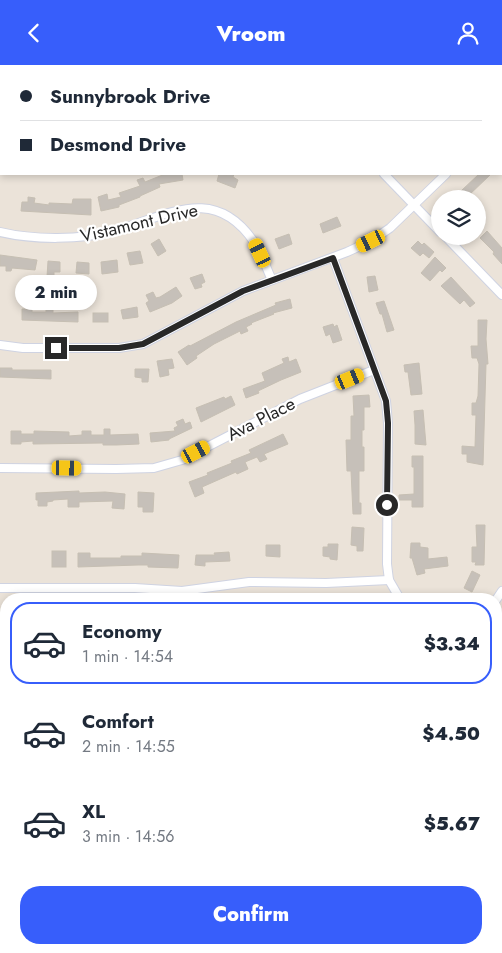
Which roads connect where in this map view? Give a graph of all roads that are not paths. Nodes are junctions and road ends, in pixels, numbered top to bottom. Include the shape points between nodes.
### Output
1 (385, 175) edge
2 (445, 175) edge
3 (414, 205) junction
4 (431, 223) edge
5 (0, 232) edge
6 (453, 245) edge
7 (333, 258) junction
8 (272, 280) junction
9 (502, 295) edge
10 (0, 345) edge
11 (374, 370) junction
12 (0, 467) edge
13 (390, 580) junction
14 (0, 589) edge
15 (397, 593) edge

1 - 3 street
2 - 3 street
3 - 4 street
3 - 7 street via 381,235
5 - 8 street, Vistamont Drive via 84,238 175,211 218,210 234,219 255,242
6 - 9 street
7 - 8 street
7 - 11 street
8 - 10 street via 243,291 154,339 132,347 32,348
11 - 12 street, Ava Place via 300,399 182,460 154,468
11 - 13 street via 388,413 387,563
13 - 14 street via 249,582 182,591
13 - 15 street

